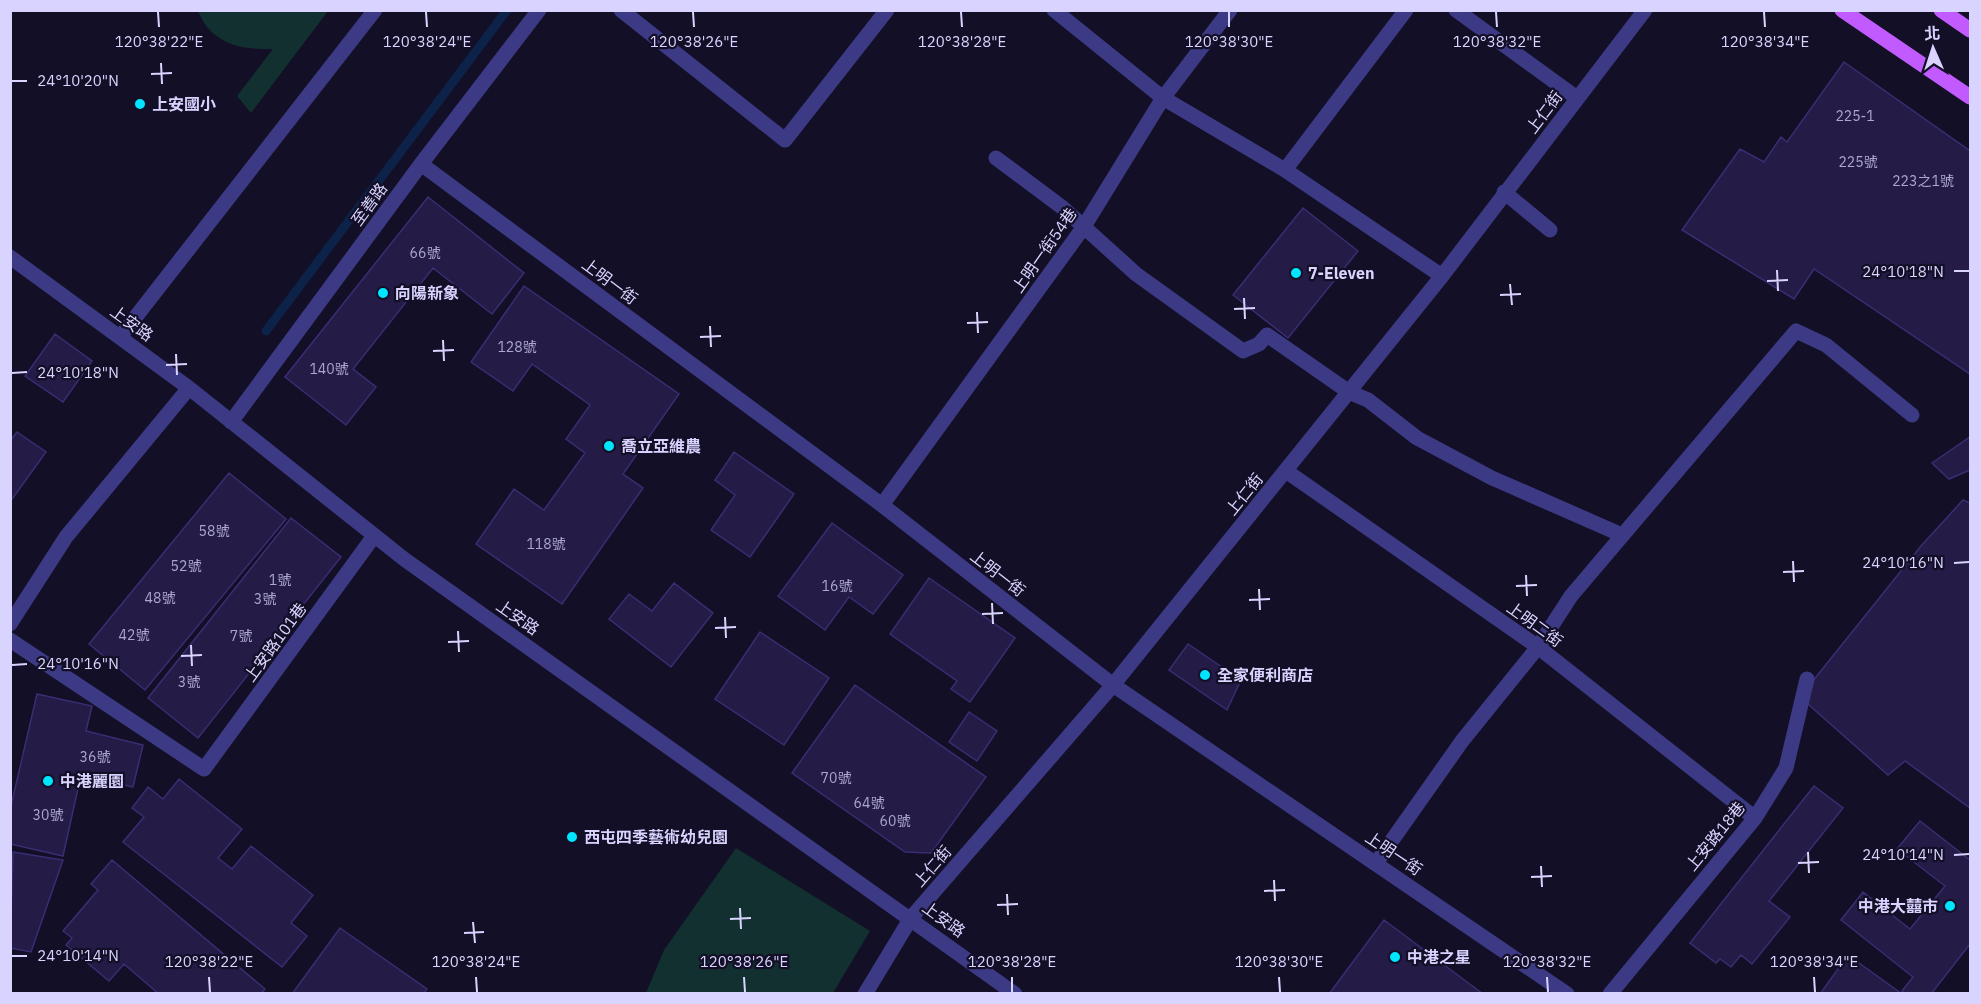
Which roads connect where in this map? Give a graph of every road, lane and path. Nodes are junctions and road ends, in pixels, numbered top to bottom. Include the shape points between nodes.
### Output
1 (375, 10) edge
2 (539, 10) edge
3 (621, 10) edge
4 (887, 10) edge
5 (1054, 10) edge
6 (1230, 10) edge
7 (1406, 10) edge
8 (1456, 10) edge
9 (1645, 10) edge
10 (1842, 10) edge
11 (1941, 10) edge
12 (1971, 30) edge
13 (1971, 97) edge
14 (1163, 98) junction
15 (1577, 98) junction
16 (996, 158) dead end
17 (421, 164) junction
18 (1285, 170) junction
19 (1504, 192) junction
20 (1083, 228) junction
21 (1550, 230) dead end
22 (10, 257) edge
23 (1442, 276) junction
24 (120, 337) junction
25 (189, 388) junction
26 (1349, 392) junction
27 (1912, 415) dead end
28 (231, 422) junction
29 (1286, 471) junction
30 (882, 505) junction
31 (1622, 535) junction
32 (374, 536) junction
33 (10, 624) edge
34 (10, 640) edge
35 (1538, 647) junction
36 (1807, 680) dead end
37 (1113, 685) junction
38 (1755, 818) junction
39 (1376, 863) junction
40 (911, 918) junction
41 (865, 993) edge
42 (1015, 993) edge
43 (1567, 993) edge
44 (1610, 993) edge

1 - 24 street
2 - 17 street, 至善路
3 - 4 street via 785,140
5 - 14 street
6 - 14 street, 上明一街54巷
7 - 18 street
8 - 15 street
9 - 15 street, 上仁街
10 - 13 main road
11 - 12 main road
14 - 18 street
14 - 20 street, 上明一街54巷
15 - 19 street, 上仁街
16 - 20 street via 1063,208
17 - 28 street, 至善路
17 - 30 street, 上明一街
18 - 23 street
19 - 21 street
19 - 23 street, 上仁街
20 - 26 street via 1136,274 1243,351 1259,344 1267,335
20 - 30 street, 上明一街54巷
22 - 24 street, 上安路
23 - 26 street, 上仁街
24 - 25 street, 上安路
25 - 28 street, 上安路
25 - 33 street via 66,537
26 - 29 street, 上仁街
26 - 31 street via 1368,399 1417,438 1481,472
27 - 31 street via 1826,345 1796,331
28 - 32 street, 上安路
29 - 35 street, 上明二街
29 - 37 street, 上仁街
30 - 37 street, 上明一街
31 - 35 street via 1571,596
32 - 34 street, 上安路101巷 via 204,769
32 - 40 street, 上安路
35 - 38 street, 上明二街
35 - 39 street via 1462,741
36 - 38 street, 上安路18巷 via 1786,768
37 - 39 street, 上明一街
37 - 40 street, 上仁街
38 - 44 street, 上安路18巷
39 - 43 street, 上明一街
40 - 41 street, 上仁街
40 - 42 street, 上安路

